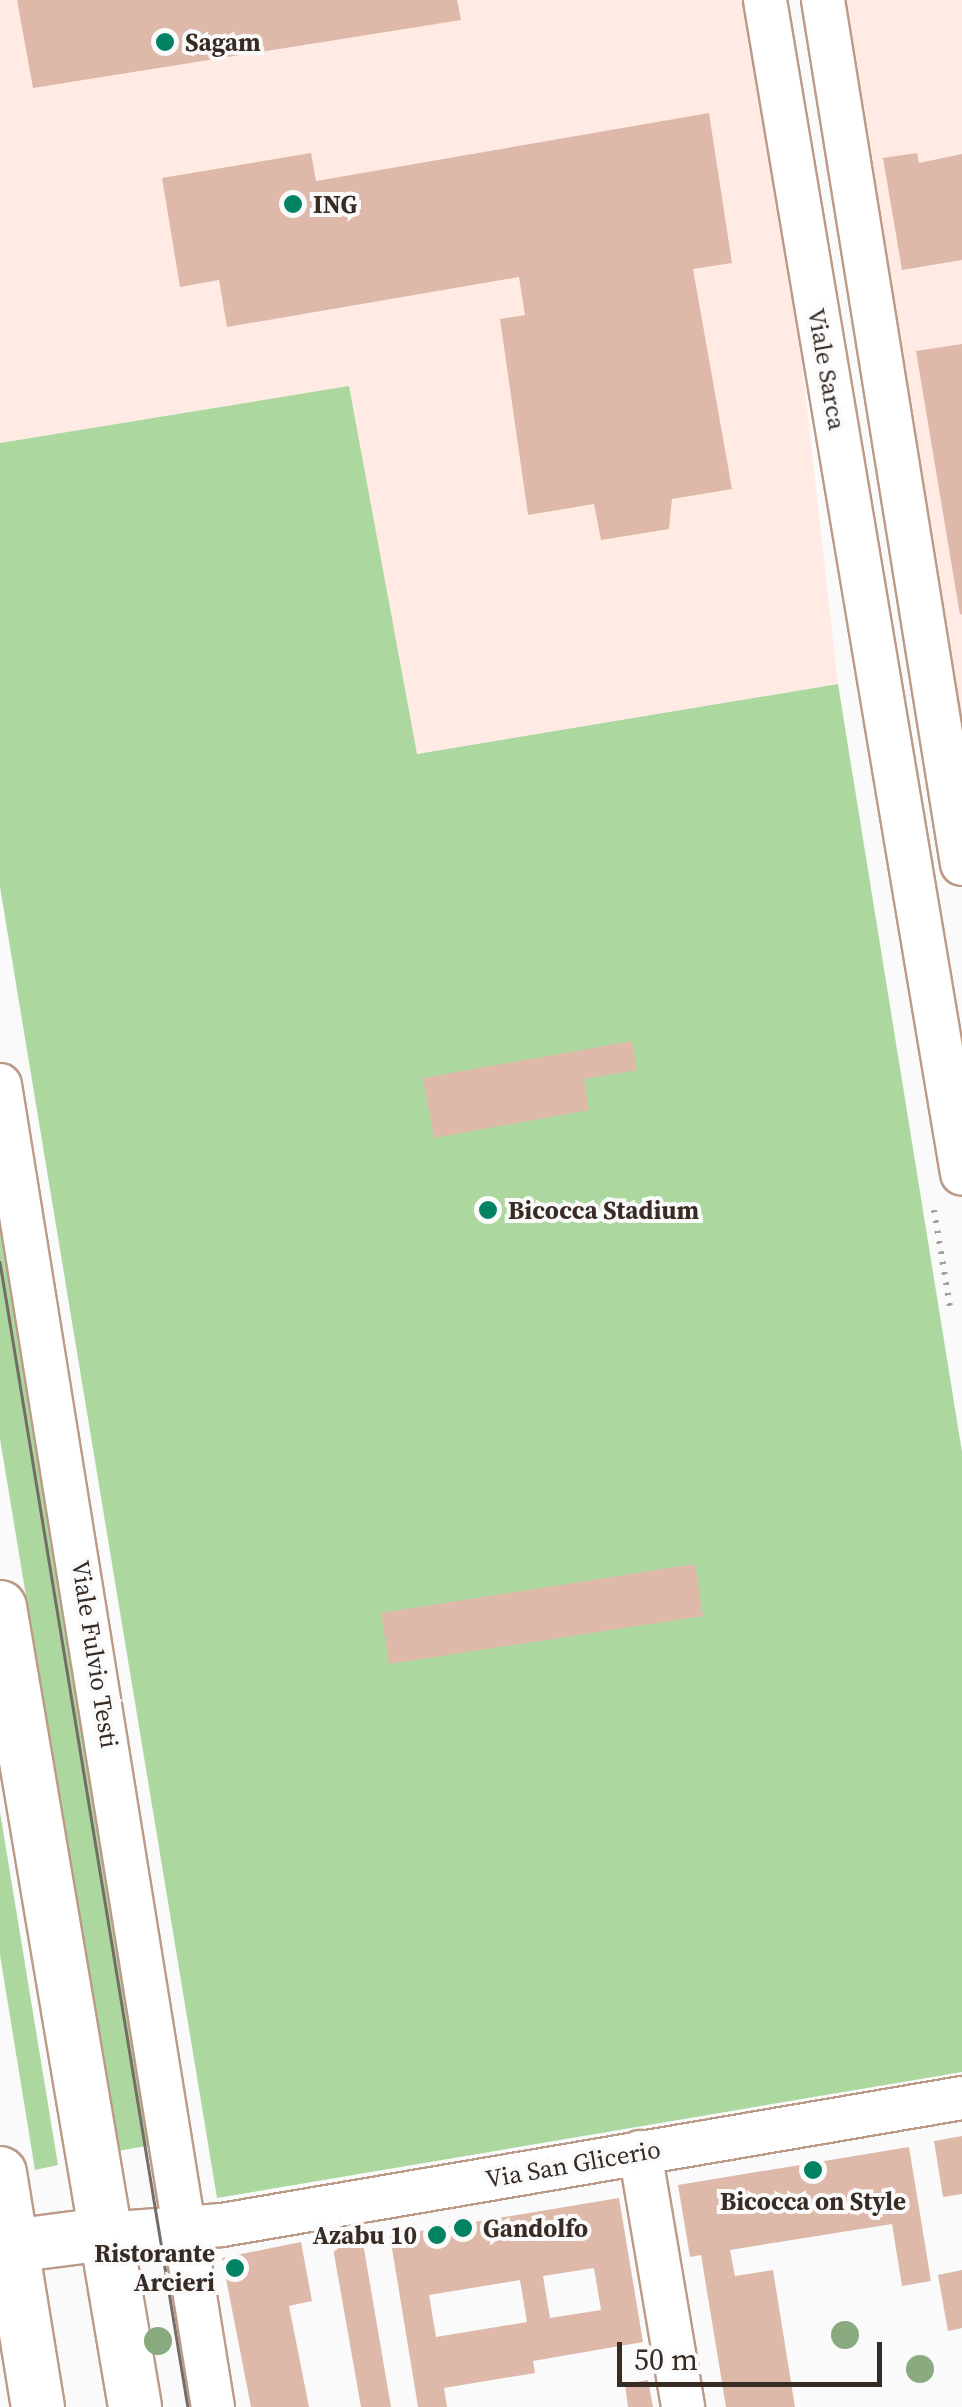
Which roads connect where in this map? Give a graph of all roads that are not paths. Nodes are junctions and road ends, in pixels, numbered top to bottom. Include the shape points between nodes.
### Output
1 (765, 0) edge
2 (822, 0) edge
3 (939, 731) junction
4 (890, 737) junction
5 (962, 864) edge
6 (0, 1085) edge
7 (962, 1174) edge
8 (0, 1607) edge
9 (962, 2098) edge
10 (640, 2152) junction
11 (0, 2173) edge
12 (183, 2224) junction
13 (105, 2234) junction
14 (6, 2247) edge
15 (38, 2407) edge
16 (135, 2407) edge
17 (213, 2407) edge
18 (683, 2407) edge

1 - 4 street, Viale Sarca
2 - 3 street, Viale Sarca
3 - 4 street
3 - 5 street, Viale Sarca
4 - 7 street, Viale Sarca
6 - 12 street, Viale Fulvio Testi
8 - 13 main road
9 - 10 street, Via San Glicerio
10 - 12 street, Via San Glicerio via 222,2225
10 - 18 street
11 - 14 main road
12 - 13 street
12 - 17 street, Viale Fulvio Testi
13 - 14 main road
13 - 16 main road
14 - 15 main road

